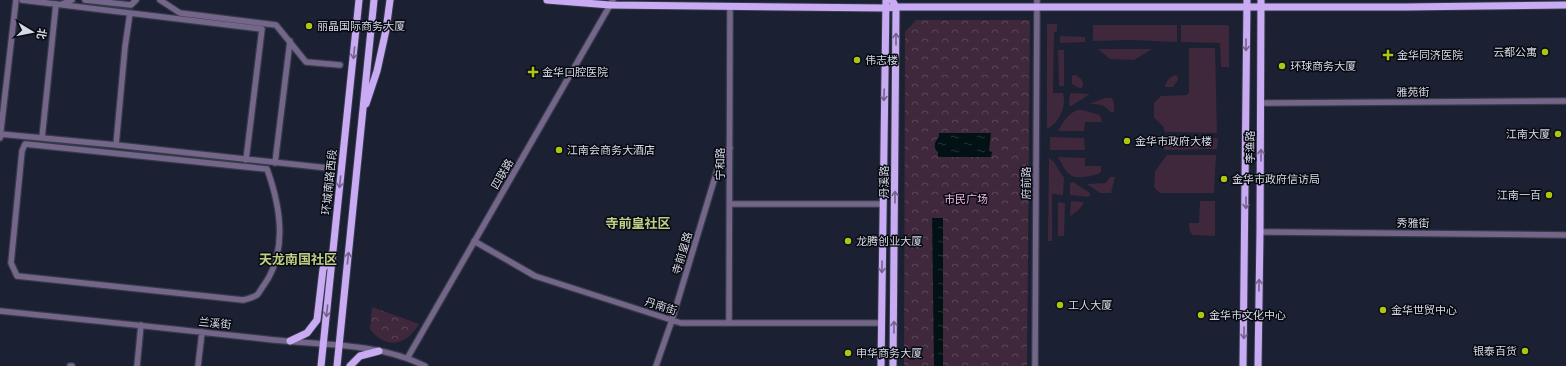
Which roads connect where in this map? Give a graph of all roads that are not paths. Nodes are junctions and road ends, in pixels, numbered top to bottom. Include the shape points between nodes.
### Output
1 (16, 0) edge
2 (22, 0) edge
3 (72, 0) edge
4 (85, 0) edge
5 (136, 0) edge
6 (160, 0) edge
7 (359, 0) edge
8 (374, 0) edge
9 (390, 0) edge
10 (547, 0) edge
11 (612, 2) edge
12 (894, 3) edge
13 (1037, 3) edge
14 (1246, 3) edge
15 (1261, 3) edge
16 (58, 4) junction
17 (886, 4) edge
18 (1566, 5) edge
19 (730, 6) junction
20 (130, 13) junction
21 (290, 41) junction
22 (340, 65) dead end
23 (1566, 101) edge
24 (1261, 103) junction
25 (362, 118) junction
26 (0, 134) edge
27 (0, 138) edge
28 (42, 138) junction
29 (116, 145) junction
30 (730, 148) junction
31 (246, 160) junction
32 (275, 163) junction
33 (328, 168) dead end
34 (730, 204) junction
35 (883, 204) junction
36 (1260, 232) junction
37 (1566, 235) edge
38 (474, 241) junction
39 (333, 250) junction
40 (144, 290) joint
41 (0, 311) edge
42 (672, 320) junction
43 (729, 323) junction
44 (881, 324) junction
45 (142, 325) junction
46 (202, 332) junction
47 (290, 341) junction
48 (323, 344) junction
49 (339, 344) junction
50 (379, 351) junction
51 (408, 357) junction
52 (137, 366) edge
53 (198, 366) edge
54 (321, 366) edge
55 (337, 366) edge
56 (350, 366) edge
57 (425, 366) edge
58 (656, 366) edge
59 (881, 366) edge
60 (893, 366) edge
61 (1035, 366) edge
62 (1244, 366) edge
63 (1258, 366) edge

1 - 26 street
2 - 16 street
3 - 16 street
4 - 5 street via 131,5
6 - 21 street via 180,13 276,25
7 -> 39 main road, 环城南路西段
8 - 25 main road
9 - 25 main road via 377,71
10 - 11 main road
11 - 19 main road
11 - 38 street, 四联路
12 - 13 main road
12 - 17 main road
60 -> 12 main road, 丹溪路
13 - 14 main road
13 - 61 street, 府前路
14 - 15 main road
14 -> 62 main road, 李渔路
15 - 18 main road
15 - 24 main road, 李渔路
16 - 20 street
16 - 28 street
17 - 19 main road
17 -> 35 main road, 丹溪路
19 - 30 street, 宁和路
20 - 29 street
20 - 31 street via 262,29
21 - 22 street via 306,62
21 - 32 street
23 - 24 street, 雅苑街
36 -> 24 main road, 李渔路
49 -> 25 main road
26 - 27 street
26 - 28 street
28 - 29 street
29 - 31 street
30 - 34 street, 宁和路
30 - 42 street, 寺前皇路 via 722,154
31 - 32 street
32 - 33 street
34 - 35 street
34 - 43 street, 宁和路
35 -> 44 main road, 丹溪路
36 - 37 street, 秀雅街
63 -> 36 main road, 李渔路
38 - 42 street, 丹南街 via 535,276
38 - 51 street, 四联路
39 - 47 main road via 323,269 317,320 308,333
39 -> 48 main road, 环城南路西段
40 - 40 street via 243,300 257,295 271,275 277,256 279,228 276,194 268,169 25,144 22,151 11,264 17,276
41 - 45 street, 兰溪街
42 - 43 street, 丹南街
42 - 58 street, 寺前皇路
43 - 44 street, 丹南街
44 - 59 main road, 丹溪路
45 - 46 street, 兰溪街
45 - 52 street
46 - 47 street, 兰溪街
46 - 53 street
47 - 48 street, 兰溪街
48 - 49 street, 兰溪街
48 - 54 main road, 环城南路西段
49 - 50 street, 兰溪街
49 - 55 main road
50 - 51 street, 兰溪街
50 - 56 main road via 360,356
51 - 57 street, 兰溪街

